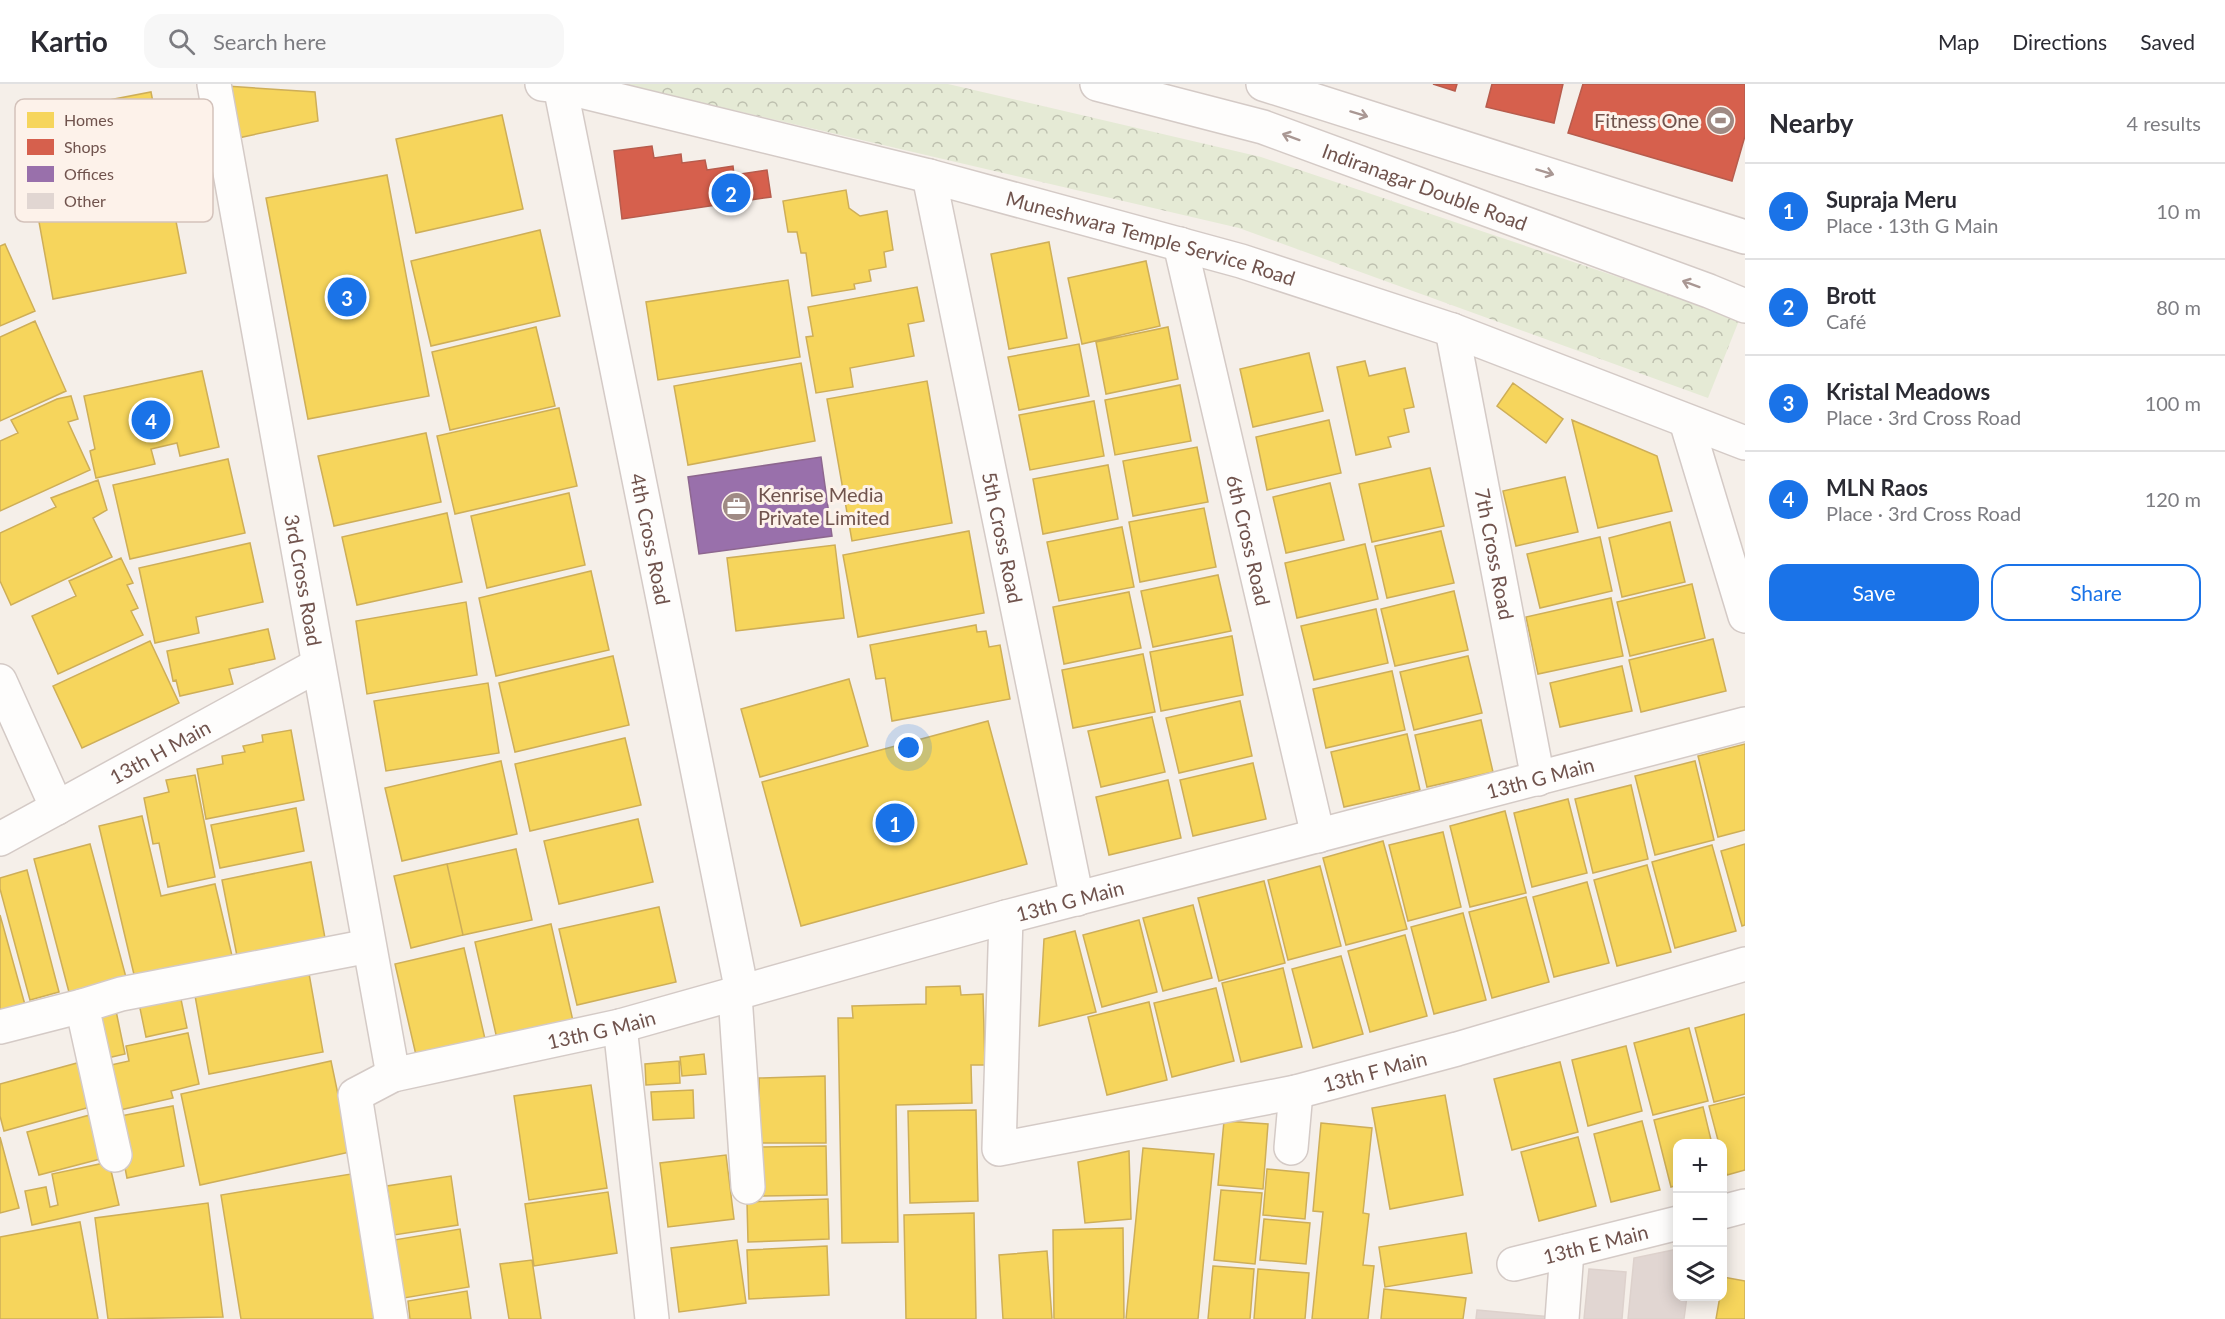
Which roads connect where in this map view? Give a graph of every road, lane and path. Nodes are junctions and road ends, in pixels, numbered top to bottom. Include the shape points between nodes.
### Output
1 (214, 84) edge
2 (1097, 84) edge
3 (1264, 84) edge
4 (551, 85) edge
5 (929, 176) junction
6 (1745, 237) edge
7 (1180, 244) junction
8 (1745, 306) edge
9 (1452, 330) junction
10 (1686, 421) junction
11 (1745, 443) edge
12 (1745, 616) edge
13 (318, 665) junction
14 (0, 681) edge
15 (1745, 724) edge
16 (1538, 779) junction
17 (57, 808) junction
18 (1318, 836) junction
19 (0, 839) edge
20 (1077, 899) junction
21 (1006, 917) junction
22 (369, 946) junction
23 (1745, 964) edge
24 (739, 994) junction
25 (82, 1006) junction
26 (620, 1026) junction
27 (0, 1028) edge
28 (393, 1075) junction
29 (1296, 1092) junction
30 (1291, 1148) dead end
31 (115, 1155) dead end
32 (748, 1187) dead end
33 (1745, 1206) edge
34 (1727, 1211) edge
35 (1673, 1224) edge
36 (1568, 1251) junction
37 (1514, 1264) dead end
38 (391, 1319) edge
39 (652, 1319) edge
40 (1562, 1319) edge

1 - 13 street, 3rd Cross Road
8 -> 2 street, Indiranagar Double Road via 1263,127
3 -> 6 street
4 - 5 street, Muneshwara Temple Service Road
4 - 24 street, 4th Cross Road
5 - 7 street, Muneshwara Temple Service Road
5 - 20 street, 5th Cross Road
7 - 9 street, Muneshwara Temple Service Road
7 - 18 street, 6th Cross Road
9 - 10 street, Muneshwara Temple Service Road
9 - 16 street, 7th Cross Road
10 - 11 street, Muneshwara Temple Service Road
10 - 12 street
13 - 17 street, 13th H Main
13 - 22 street, 3rd Cross Road
14 - 17 street
15 - 16 street, 13th G Main
16 - 18 street, 13th G Main
17 - 19 street, 13th H Main
18 - 20 street, 13th G Main
20 - 21 street, 13th G Main
21 - 24 street, 13th G Main
21 - 29 street, 13th F Main via 999,1149
22 - 25 street via 122,994
22 - 28 street, 3rd Cross Road
23 - 29 street, 13th F Main
24 - 26 street, 13th G Main
24 - 32 street, 4th Cross Road
25 - 27 street
25 - 31 street
26 - 28 street, 13th G Main
26 - 39 street
28 - 38 street, 13th G Main via 355,1095
29 - 30 street
33 - 34 street
35 - 36 street, 13th E Main
36 - 37 street, 13th E Main
36 - 40 street

